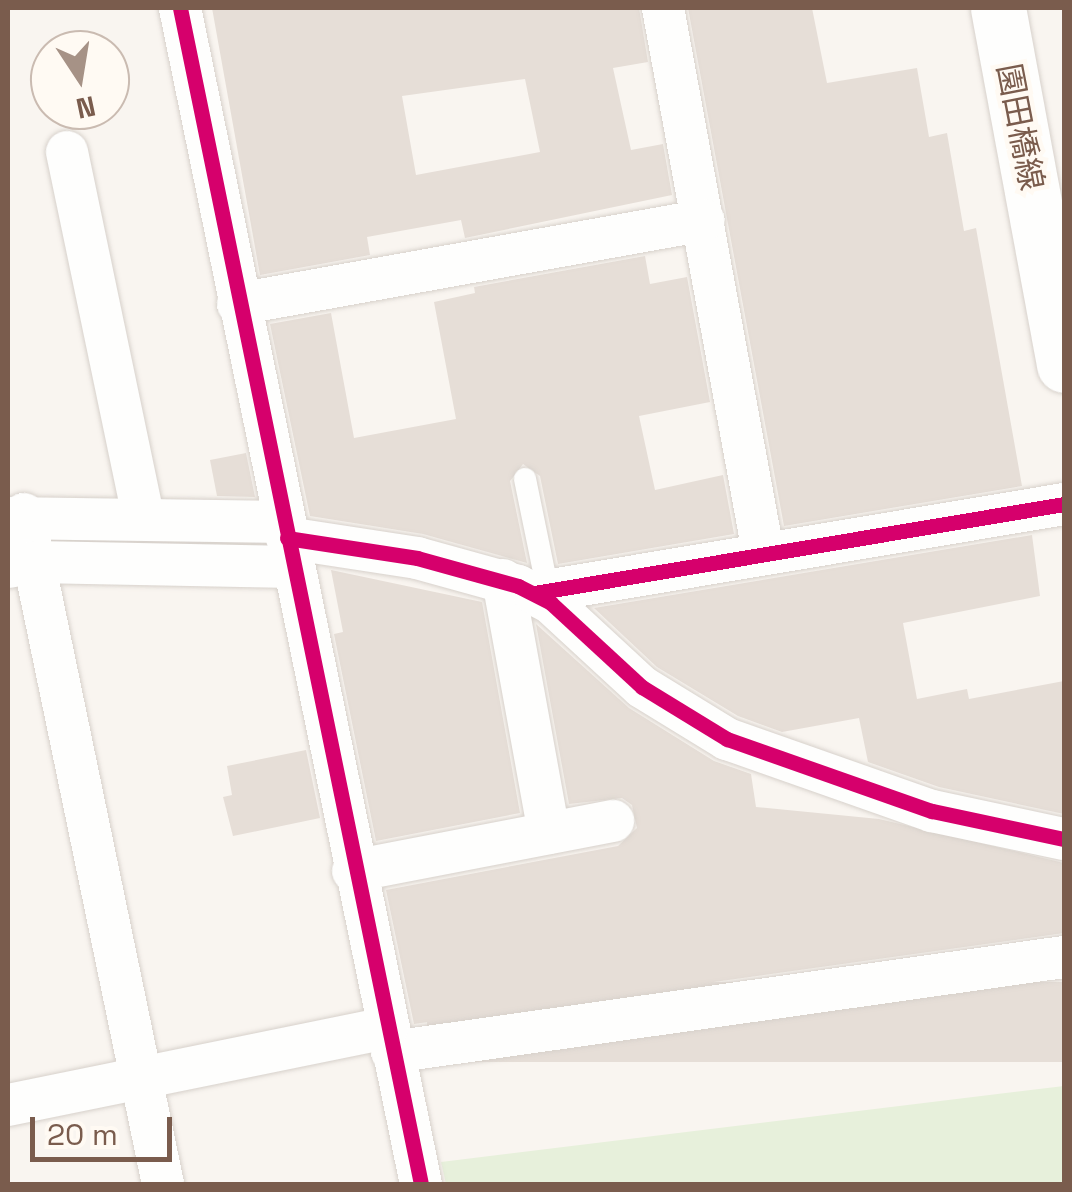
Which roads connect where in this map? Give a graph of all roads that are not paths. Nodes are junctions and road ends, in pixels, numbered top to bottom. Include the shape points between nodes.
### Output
1 (180, 8) edge
2 (663, 8) edge
3 (998, 8) edge
4 (67, 152) dead end
5 (703, 220) junction
6 (238, 304) junction
7 (1064, 365) edge
8 (524, 479) dead end
9 (1064, 504) edge
10 (142, 515) junction
11 (16, 516) edge
12 (288, 542) junction
13 (763, 552) junction
14 (21, 564) edge
15 (528, 588) junction
16 (613, 821) dead end
17 (549, 833) junction
18 (1064, 839) edge
19 (353, 872) junction
20 (1064, 956) edge
21 (390, 1040) junction
22 (141, 1076) junction
23 (8, 1105) edge
24 (164, 1184) edge
25 (421, 1184) edge

1 - 6 street
2 - 5 street
3 - 7 street, 園田橋線
4 - 10 street
5 - 6 street
5 - 13 street
6 - 12 street
8 - 15 lane
9 - 13 street
10 - 11 street
10 - 12 street
11 - 14 street
12 - 14 street
12 - 15 street via 428,560
12 - 19 street
13 - 15 street
14 - 22 street
15 - 17 street
15 - 18 street via 642,687 727,738 932,811
16 - 17 street
17 - 19 street
19 - 21 street
20 - 21 street
21 - 22 street
21 - 25 street
22 - 23 street
22 - 24 street

